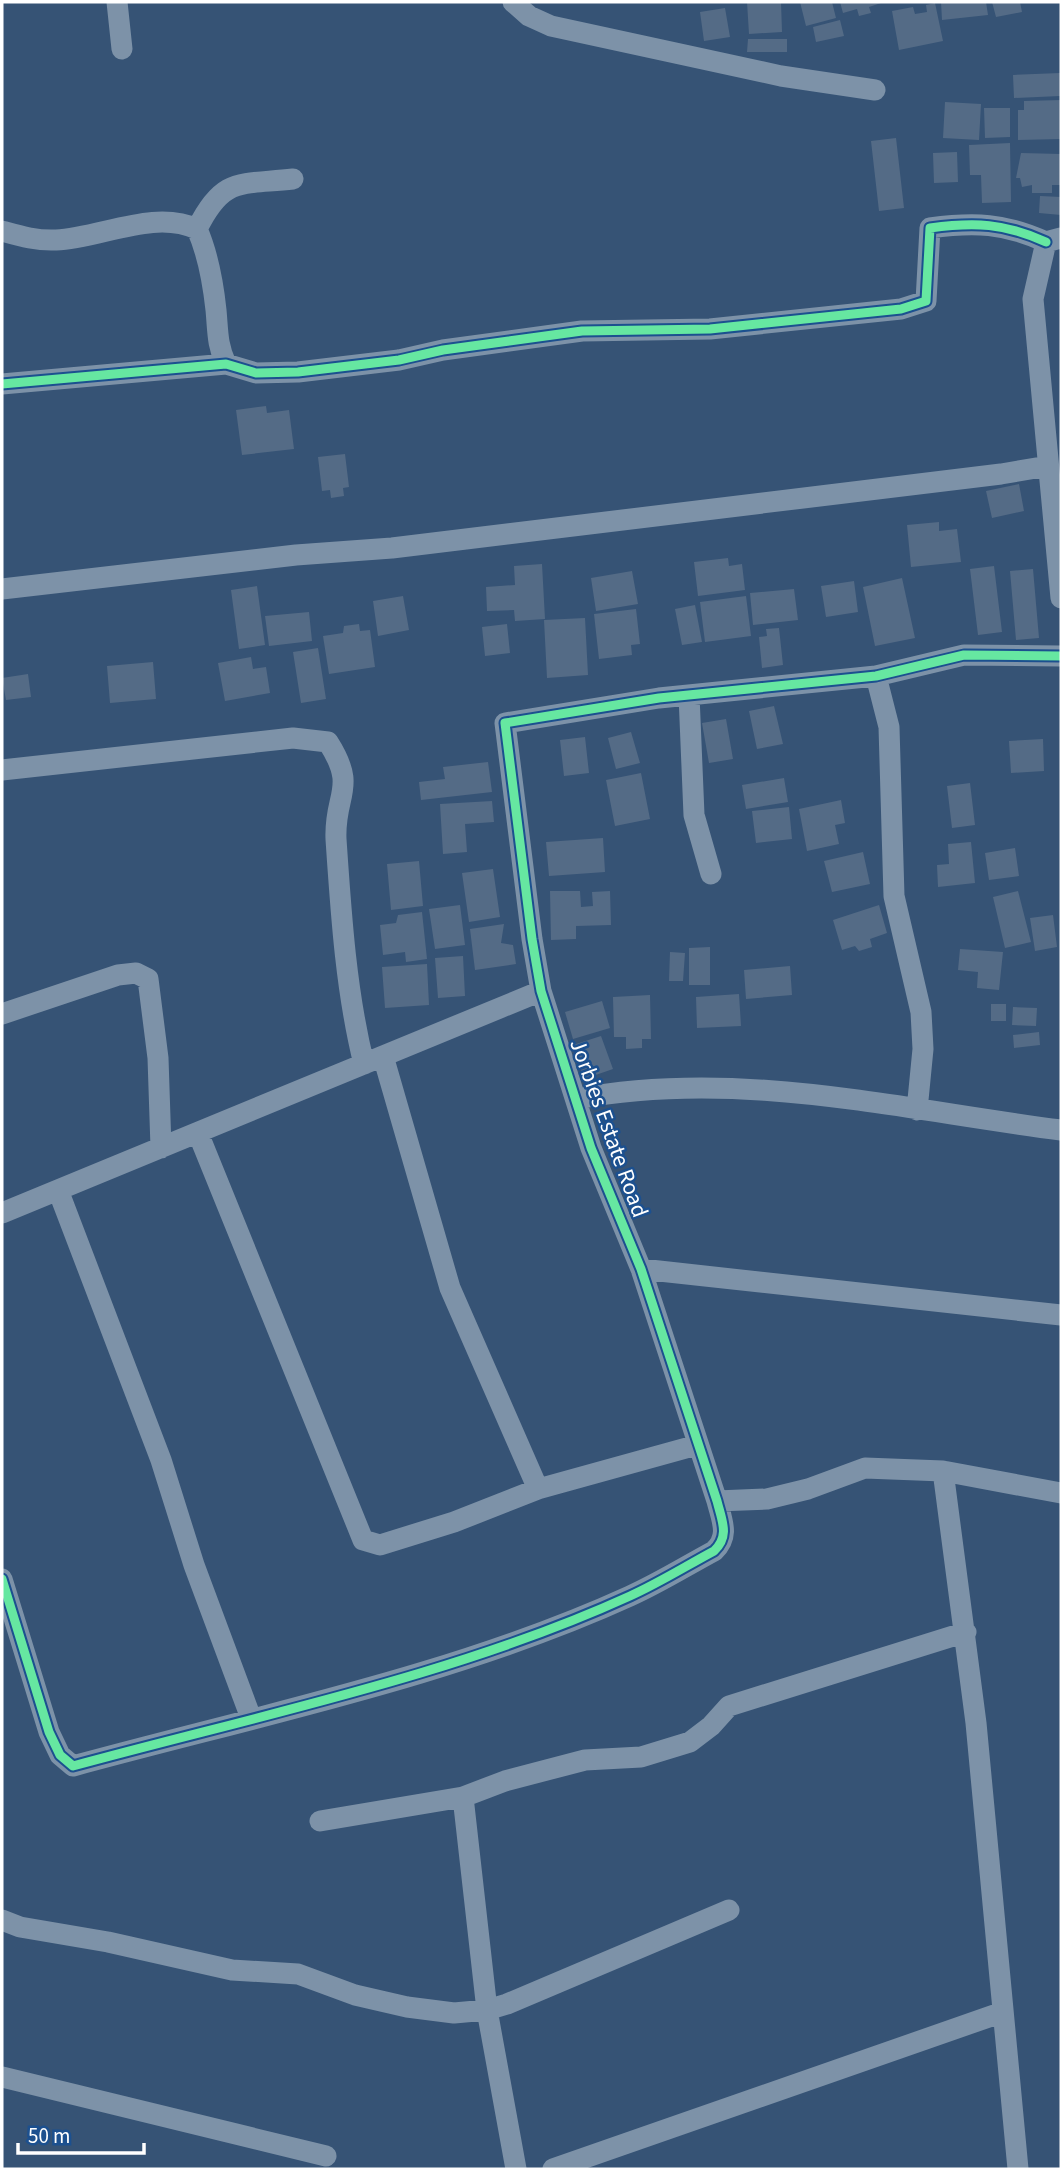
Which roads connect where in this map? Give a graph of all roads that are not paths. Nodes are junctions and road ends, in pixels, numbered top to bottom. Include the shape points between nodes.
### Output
1 (117, 2) edge
2 (513, 2) edge
3 (122, 49) dead end
4 (875, 90) dead end
5 (293, 179) dead end
6 (197, 229) junction
7 (2, 231) edge
8 (1054, 240) edge
9 (226, 364) junction
10 (2, 384) edge
11 (1048, 466) junction
12 (2, 589) edge
13 (1061, 598) edge
14 (1061, 656) edge
15 (876, 676) junction
16 (689, 695) junction
17 (2, 770) edge
18 (711, 874) dead end
19 (541, 990) junction
20 (2, 1014) edge
21 (374, 1060) junction
22 (577, 1099) junction
23 (917, 1110) junction
24 (1061, 1130) edge
25 (198, 1133) junction
26 (161, 1148) junction
27 (58, 1190) junction
28 (2, 1213) edge
29 (641, 1269) junction
30 (1061, 1315) edge
31 (697, 1445) junction
32 (943, 1471) junction
33 (538, 1489) junction
34 (1061, 1493) edge
35 (717, 1501) junction
36 (2, 1579) edge
37 (966, 1632) junction
38 (251, 1718) junction
39 (463, 1797) junction
40 (320, 1821) dead end
41 (729, 1910) dead end
42 (2, 1920) edge
43 (487, 2010) junction
44 (1003, 2012) junction
45 (2, 2077) edge
46 (327, 2156) dead end
47 (516, 2169) edge
48 (553, 2169) edge
49 (1018, 2169) edge

1 - 3 street
2 - 4 street via 551,26 781,76
5 - 6 street via 222,191 210,201
6 - 7 street via 182,222 155,223 57,240 32,240
6 - 9 street via 206,249 217,345
8 - 9 street via 972,222 930,228 926,301 901,309 710,328 582,331 298,372 256,373
8 - 11 street via 1033,299
9 - 10 street
11 - 12 street via 392,548
11 - 13 street
14 - 15 street via 964,655
15 - 16 street
15 - 23 street via 889,727 894,896 921,1012 923,1049
16 - 18 street via 694,815
16 - 19 street, Jorbies Estate Road via 505,723
17 - 21 street via 293,738 328,742 342,764 344,786 336,836 352,998
19 - 21 street
19 - 22 street, Jorbies Estate Road
20 - 26 street via 118,975 136,973 148,979 158,1058
21 - 25 street
21 - 33 street via 450,1288
22 - 23 street via 649,1089 761,1089
22 - 29 street, Jorbies Estate Road via 591,1148
23 - 24 street
25 - 26 street
25 - 33 street via 363,1540 380,1545
26 - 27 street
27 - 28 street
27 - 38 street via 161,1460
29 - 30 street
29 - 31 street, Jorbies Estate Road
31 - 33 street
31 - 35 street, Jorbies Estate Road
32 - 34 street
32 - 35 street via 865,1468 767,1499
32 - 37 street
35 - 38 street, Jorbies Estate Road via 725,1534 722,1543 631,1596 408,1676
36 - 38 street via 49,1732 60,1755 73,1766
37 - 39 street via 729,1706 690,1742 641,1757 584,1760
37 - 44 street
39 - 40 street
39 - 43 street
41 - 43 street
42 - 43 street via 232,1970 298,1974 355,1995 407,2007
43 - 47 street
44 - 48 street
44 - 49 street
45 - 46 street

